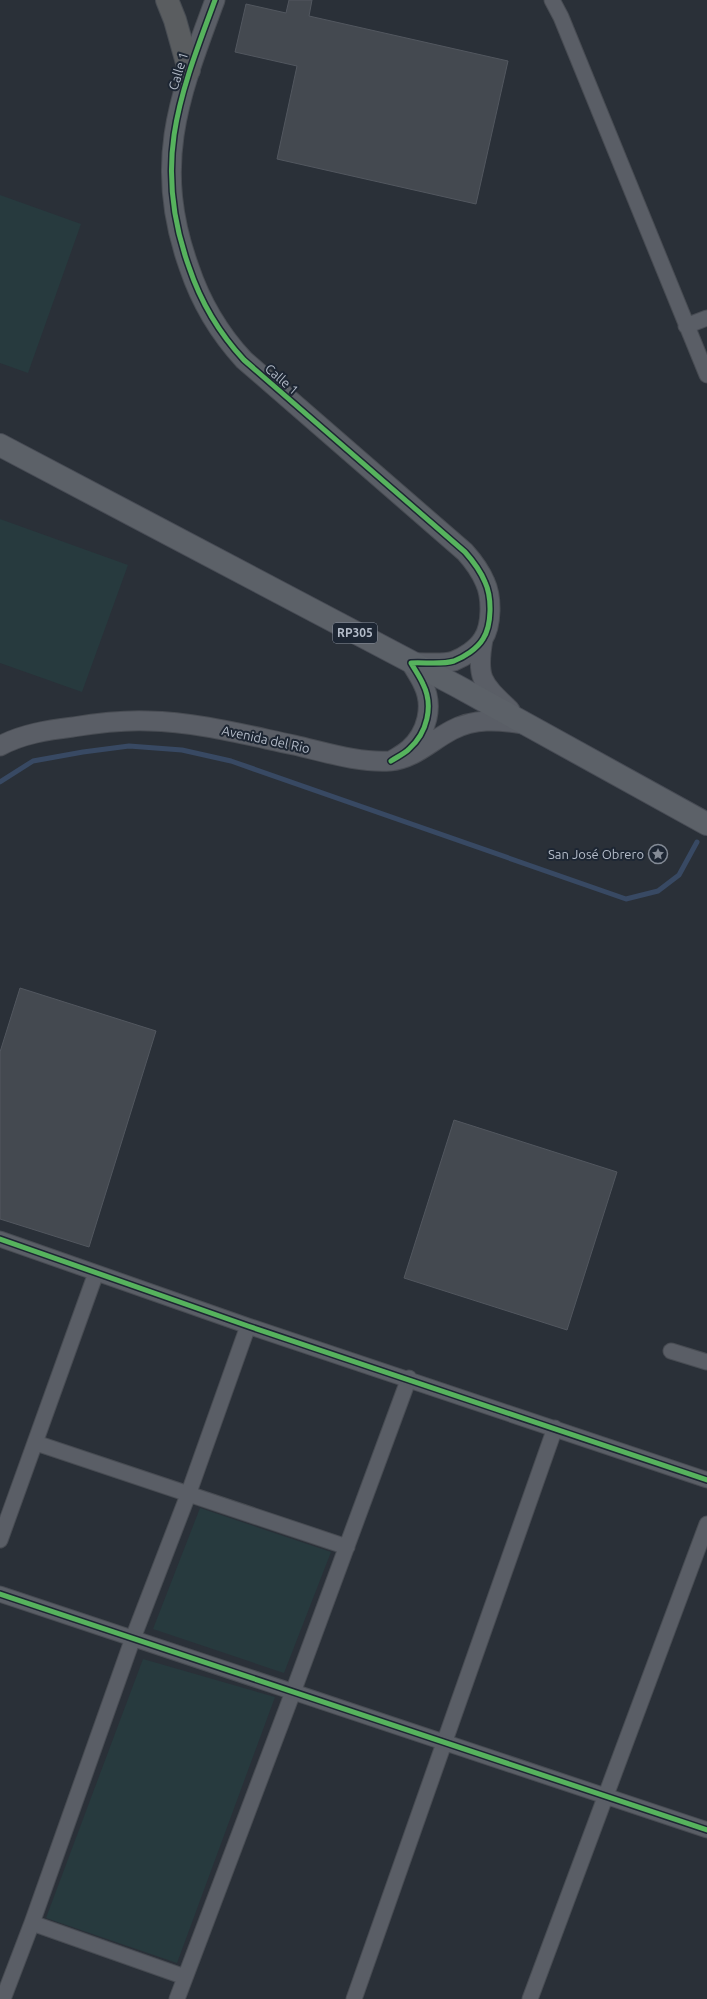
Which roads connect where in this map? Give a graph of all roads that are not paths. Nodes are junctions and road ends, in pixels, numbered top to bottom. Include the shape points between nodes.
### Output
1 (167, 0) edge
2 (215, 0) edge
3 (552, 0) edge
4 (189, 70) junction
5 (707, 318) edge
6 (686, 326) junction
7 (707, 375) edge
8 (0, 445) edge
9 (483, 639) junction
10 (411, 663) junction
11 (526, 725) junction
12 (0, 746) edge
13 (391, 761) junction
14 (707, 824) edge
15 (0, 1239) edge
16 (96, 1273) junction
17 (248, 1326) junction
18 (671, 1351) dead end
19 (707, 1362) edge
20 (408, 1378) junction
21 (555, 1428) junction
22 (36, 1443) junction
23 (707, 1480) edge
24 (188, 1495) junction
25 (707, 1524) edge
26 (0, 1540) edge
27 (347, 1547) junction
28 (0, 1594) edge
29 (133, 1638) junction
30 (293, 1692) junction
31 (445, 1743) junction
32 (606, 1796) junction
33 (707, 1830) edge
34 (32, 1923) junction
35 (185, 1977) junction
36 (3, 1999) edge
37 (177, 1999) edge
38 (354, 1999) edge
39 (530, 1999) edge

1 - 4 highway
2 - 4 street, Calle 1
3 - 6 street
4 - 9 street, Calle 1 via 176,119 171,151 171,188 182,250 200,297 228,343 244,360 474,562 486,583 489,596 488,624
5 - 6 street
6 - 7 street
8 - 10 main road, RP305
9 - 10 street, Calle 1 via 467,655 452,661
9 - 11 street via 479,662 482,679
10 - 11 main road, RP305
10 - 13 street via 424,685 429,701 425,728 408,750
11 - 13 street, Avenida del Rio via 500,721 480,721 463,725 417,753
11 - 14 main road, RP305
12 - 13 street, Avenida del Rio via 8,741 44,731 115,721 178,722 363,760
15 - 16 street
16 - 17 street
16 - 22 street
17 - 20 street
17 - 24 street
18 - 19 street
20 - 21 street
20 - 27 street
21 - 23 street
21 - 31 street
22 - 24 street
22 - 26 street
24 - 27 street
24 - 29 street
25 - 32 street
27 - 30 street
28 - 29 street
29 - 30 street
29 - 34 street
30 - 31 street
30 - 35 street
31 - 32 street
31 - 38 street
32 - 33 street
32 - 39 street
34 - 35 street
34 - 36 street
35 - 37 street

